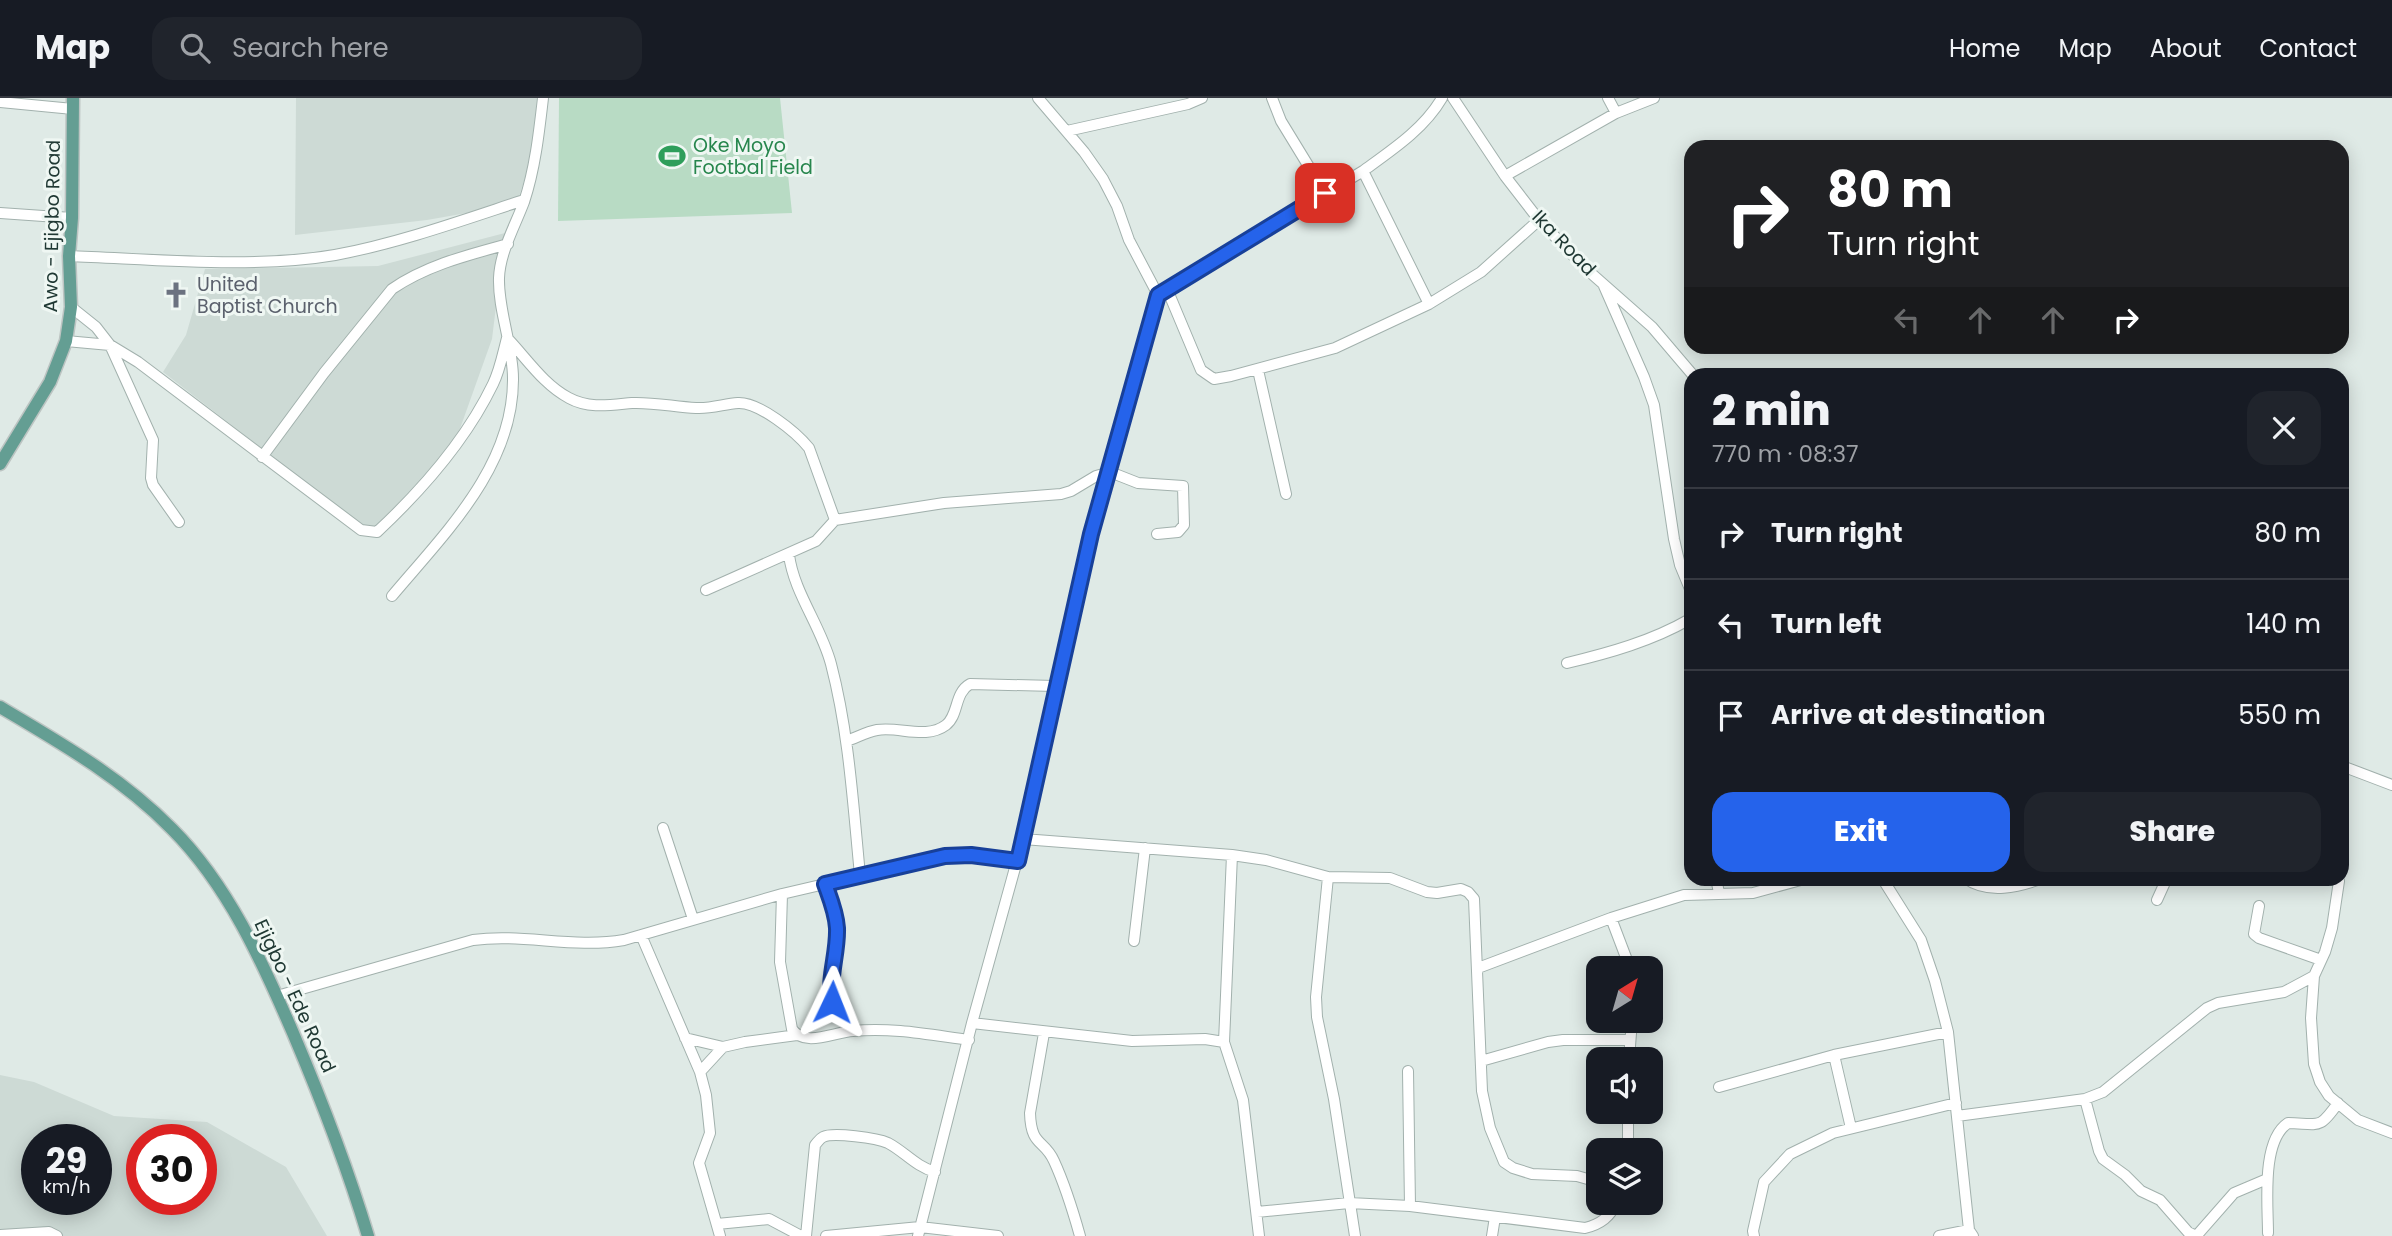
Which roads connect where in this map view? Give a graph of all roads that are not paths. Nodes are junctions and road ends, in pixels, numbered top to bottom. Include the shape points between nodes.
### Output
1 (542, 98) edge
2 (1038, 98) edge
3 (1202, 98) edge
4 (1272, 98) edge
5 (1442, 98) edge
6 (1453, 98) edge
7 (1608, 98) edge
8 (1654, 98) edge
9 (0, 102) edge
10 (73, 104) edge
11 (1616, 113) junction
12 (1067, 131) junction
13 (1363, 171) junction
14 (1505, 176) junction
15 (1325, 193) junction
16 (524, 200) junction
17 (0, 213) edge
18 (72, 218) junction
19 (1539, 220) junction
20 (508, 244) junction
21 (69, 256) junction
22 (1602, 282) junction
23 (1163, 292) junction
24 (1429, 304) junction
25 (71, 307) junction
26 (507, 338) junction
27 (66, 341) junction
28 (110, 345) junction
29 (1687, 368) edge
30 (1258, 370) junction
31 (262, 457) junction
32 (0, 464) edge
33 (1110, 472) junction
34 (1286, 494) dead end
35 (835, 520) junction
36 (179, 522) dead end
37 (1157, 534) dead end
38 (789, 555) junction
39 (1684, 575) edge
40 (706, 590) dead end
41 (392, 596) dead end
42 (1684, 622) edge
43 (1567, 663) dead end
44 (1055, 686) junction
45 (0, 708) edge
46 (846, 741) junction
47 (2349, 768) edge
48 (2392, 785) edge
49 (663, 828) dead end
50 (1023, 839) junction
51 (1145, 848) junction
52 (1232, 855) junction
53 (1018, 861) junction
54 (860, 875) junction
55 (1328, 877) junction
56 (825, 884) junction
57 (1718, 886) edge
58 (1777, 886) edge
59 (1887, 886) edge
60 (1988, 886) edge
61 (2015, 886) edge
62 (2163, 886) edge
63 (2338, 886) edge
64 (1719, 893) junction
65 (782, 894) junction
66 (2157, 900) dead end
67 (2259, 906) dead end
68 (1611, 918) junction
69 (693, 919) junction
70 (641, 935) junction
71 (1134, 941) dead end
72 (1625, 956) edge
73 (2321, 960) junction
74 (1478, 968) junction
75 (2314, 976) junction
76 (277, 996) junction
77 (972, 1023) junction
78 (1225, 1024) junction
79 (852, 1031) junction
80 (1948, 1032) junction
81 (1044, 1033) junction
82 (1630, 1033) edge
83 (797, 1035) junction
84 (685, 1038) junction
85 (1205, 1039) junction
86 (969, 1040) junction
87 (1629, 1040) junction
88 (1224, 1042) junction
89 (723, 1047) junction
90 (1629, 1047) edge
91 (1834, 1055) junction
92 (1481, 1061) junction
93 (1408, 1071) dead end
94 (699, 1072) junction
95 (1719, 1087) dead end
96 (2085, 1099) junction
97 (1956, 1103) junction
98 (2338, 1103) junction
99 (1957, 1116) junction
100 (1851, 1128) junction
101 (2392, 1133) edge
102 (934, 1172) junction
103 (1586, 1179) edge
104 (2267, 1179) junction
105 (1349, 1203) junction
106 (1410, 1206) junction
107 (1256, 1212) junction
108 (1608, 1215) edge
109 (1495, 1217) junction
110 (717, 1224) junction
111 (919, 1231) edge
112 (2268, 1233) dead end
113 (1970, 1234) edge
114 (0, 1235) edge
115 (57, 1236) edge
116 (368, 1236) edge
117 (720, 1236) edge
118 (804, 1236) edge
119 (826, 1236) edge
120 (999, 1236) edge
121 (1080, 1236) edge
122 (1259, 1236) edge
123 (1355, 1236) edge
124 (1492, 1236) edge
125 (1754, 1236) edge
126 (1940, 1236) edge

1 - 16 street via 537,147
2 - 12 street
3 - 12 street
4 - 15 street
5 - 13 street via 1432,115
6 - 14 street, Ika Road
7 - 11 street
8 - 11 street
9 - 10 street
10 - 18 main road, Awo - Ejigbo Road
11 - 14 street
12 - 23 street via 1103,179 1129,240
13 - 15 street
13 - 24 street
14 - 19 street, Ika Road
15 - 23 street
16 - 20 street
16 - 21 street via 335,255 225,261
17 - 18 street
18 - 21 main road, Awo - Ejigbo Road
19 - 22 street, Ika Road
19 - 24 street via 1481,272
20 - 26 street via 499,278
20 - 31 street via 455,258 392,289
21 - 25 main road, Awo - Ejigbo Road
22 - 29 street, Ika Road via 1652,327
22 - 39 street via 1654,405 1674,539
23 - 30 street via 1207,376 1214,379
23 - 33 street
24 - 30 street via 1335,348
25 - 27 main road, Awo - Ejigbo Road
25 - 28 street
26 - 31 street via 494,382 470,425 407,504 377,532 361,530
26 - 35 street via 550,386 589,406 634,403 706,408 739,403 763,410 809,448
26 - 41 street via 513,396 492,464 473,499
27 - 28 street
27 - 32 main road, Awo - Ejigbo Road via 50,382
28 - 31 street
28 - 36 street via 153,440 153,485
30 - 34 street
33 - 35 street via 1061,494 944,503
33 - 37 street via 1138,483 1183,486 1184,525 1178,532
33 - 44 street
35 - 38 street via 816,541
38 - 40 street
38 - 46 street via 791,572 830,660
42 - 43 street via 1606,654
44 - 46 street via 970,684 959,695 946,725 930,732 875,730
44 - 50 street
45 - 76 main road, Ejigbo - Ede Road via 106,772 174,831 203,864 254,944
46 - 54 street
47 - 48 street
49 - 69 street
50 - 51 street
50 - 53 street
51 - 52 street
51 - 71 street
52 - 55 street
52 - 78 street
53 - 54 street via 945,856
53 - 77 street
54 - 56 street
55 - 74 street via 1380,877 1427,892 1468,892 1474,899
55 - 105 street via 1317,1017
56 - 65 street
56 - 79 street via 837,930 832,1002
57 - 64 street
58 - 64 street
59 - 80 street via 1920,940
60 - 61 street
62 - 66 street
63 - 73 street
64 - 68 street via 1684,895
65 - 69 street
65 - 83 street via 780,962 792,1029
67 - 73 street via 2254,934
68 - 72 street
68 - 74 street
69 - 70 street
70 - 76 street via 585,944 473,940
70 - 84 street
73 - 75 street
74 - 92 street
75 - 96 street via 2284,992 2207,1008 2103,1092
75 - 98 street via 2314,1064 2325,1089
76 - 116 main road, Ejigbo - Ede Road via 325,1108
77 - 81 street
77 - 86 street
78 - 85 street
78 - 88 street
79 - 83 street via 806,1039
79 - 86 street via 886,1030
80 - 91 street
80 - 97 street
81 - 85 street via 1141,1042
81 - 121 street via 1030,1122 1035,1139 1053,1158
82 - 87 street
83 - 89 street
84 - 89 street
84 - 94 street
85 - 88 street
86 - 102 street
87 - 90 street
87 - 92 street via 1556,1041
88 - 107 street via 1243,1100
89 - 94 street
91 - 95 street
91 - 100 street
92 - 103 street via 1490,1128 1504,1161 1532,1174
93 - 106 street
94 - 110 street via 710,1133 699,1163
96 - 99 street
96 - 104 street via 2103,1159 2141,1191 2160,1199 2194,1235 2234,1193
97 - 99 street
97 - 100 street
98 - 101 street via 2358,1120
98 - 104 street via 2324,1122 2288,1124 2278,1132
99 - 113 street
100 - 125 street via 1790,1154 1763,1182
102 - 111 street
102 - 118 street via 880,1140 823,1137 815,1145
104 - 112 street
105 - 106 street
105 - 107 street
105 - 123 street
106 - 109 street
107 - 122 street
108 - 109 street via 1585,1228
109 - 124 street
110 - 117 street
110 - 118 street via 769,1219
111 - 119 street
111 - 120 street
113 - 126 street
114 - 115 street via 48,1232

